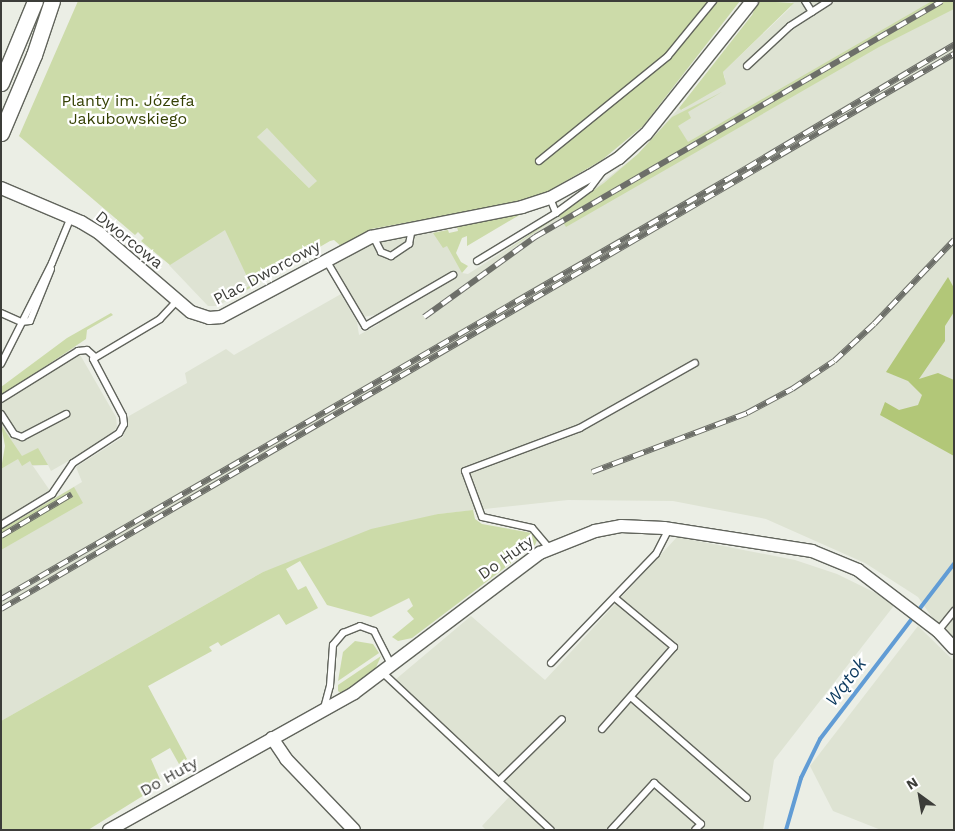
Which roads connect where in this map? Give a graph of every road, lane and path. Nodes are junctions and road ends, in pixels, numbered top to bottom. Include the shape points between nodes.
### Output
1 (35, 1) edge
2 (52, 1) edge
3 (713, 1) edge
4 (752, 1) edge
5 (804, 1) edge
6 (829, 1) edge
7 (812, 12) junction
8 (747, 66) dead end
9 (1, 83) edge
10 (1, 133) edge
11 (539, 161) dead end
12 (608, 164) junction
13 (1, 188) edge
14 (550, 198) junction
15 (556, 213) junction
16 (71, 216) junction
17 (412, 228) junction
18 (374, 236) junction
19 (326, 260) junction
20 (476, 261) dead end
21 (453, 275) dead end
22 (177, 301) junction
23 (1, 313) edge
24 (21, 322) junction
25 (95, 357) junction
26 (695, 363) dead end
27 (1, 364) edge
28 (1, 399) edge
29 (1, 414) edge
30 (66, 414) dead end
31 (1, 525) edge
32 (669, 529) junction
33 (549, 548) junction
34 (615, 598) junction
35 (954, 611) edge
36 (938, 631) junction
37 (954, 648) edge
38 (551, 663) dead end
39 (387, 669) junction
40 (632, 698) junction
41 (322, 711) junction
42 (562, 718) dead end
43 (602, 729) dead end
44 (272, 738) junction
45 (500, 781) junction
46 (746, 798) dead end
47 (108, 830) edge
48 (354, 830) edge
49 (551, 830) edge
50 (611, 830) edge
51 (695, 830) edge

1 - 9 street
2 - 10 street
3 - 11 lane via 668,56
4 - 12 street, Plac Dworcowy via 662,115 631,148
5 - 7 lane
6 - 7 lane
7 - 8 lane via 790,26
12 - 14 street, Plac Dworcowy
12 - 15 lane via 590,188
13 - 16 street, Dworcowa
14 - 15 lane
14 - 17 street, Plac Dworcowy via 507,211
15 - 20 lane
16 - 22 street, Dworcowa via 99,233
16 - 24 lane via 52,263
17 - 18 street, Plac Dworcowy
17 - 18 lane via 409,244 391,256 381,252
18 - 19 street, Plac Dworcowy
19 - 21 lane via 365,326
19 - 22 street, Plac Dworcowy via 221,317 204,317
22 - 25 lane via 160,319
23 - 24 lane
24 - 27 lane
25 - 28 lane via 87,350 78,351
25 - 31 lane via 93,364 123,416 122,429 112,440 73,463 52,494
26 - 33 lane via 580,428 465,471 482,518 532,528
29 - 30 lane via 14,434 22,437
32 - 33 street, Do Huty via 621,526 594,530
32 - 34 lane via 656,554
32 - 36 street, Do Huty via 812,551 834,558 858,570
33 - 39 street, Do Huty
34 - 38 lane
34 - 40 lane via 674,647
35 - 36 lane
36 - 37 street, Do Huty
39 - 41 street, Do Huty
39 - 41 lane via 383,643 374,631 360,626 343,632 333,645 330,686
39 - 45 lane
40 - 43 lane
40 - 46 lane
41 - 44 street, Do Huty
42 - 45 lane
44 - 47 street, Do Huty
44 - 48 street via 286,759
45 - 49 lane
50 - 51 lane via 654,784 701,824

